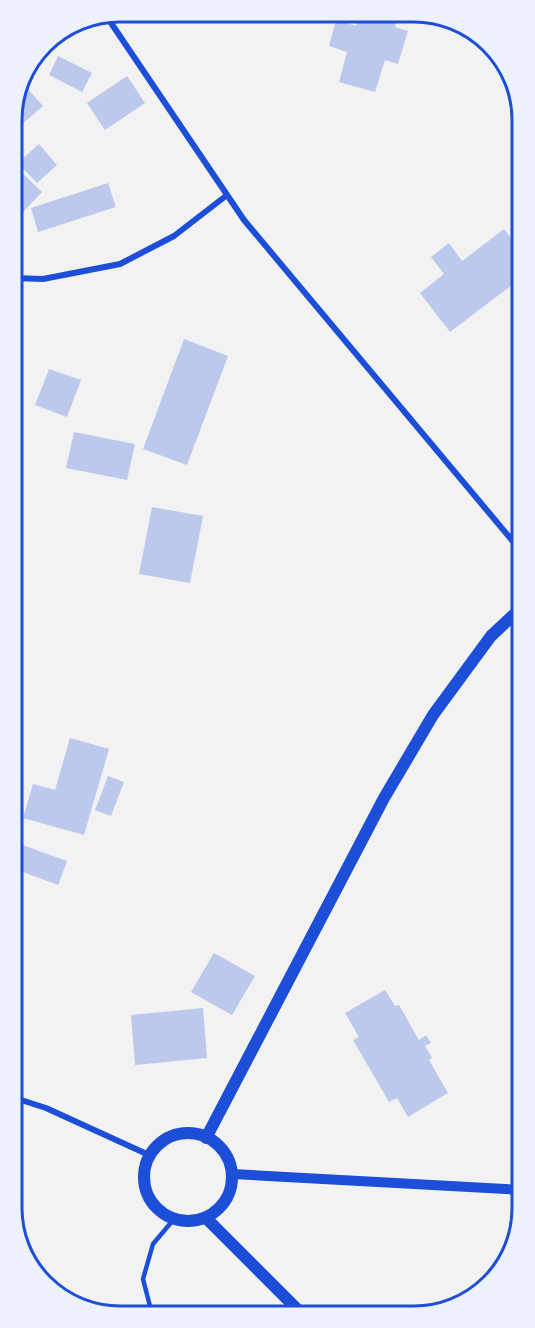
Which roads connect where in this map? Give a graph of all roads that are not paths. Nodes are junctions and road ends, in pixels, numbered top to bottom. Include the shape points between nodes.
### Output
1 (111, 23) edge
2 (227, 195) junction
3 (23, 278) edge
4 (513, 541) edge
5 (513, 616) edge
6 (22, 1100) edge
7 (206, 1138) junction
8 (149, 1155) junction
9 (232, 1174) junction
10 (512, 1189) edge
11 (206, 1218) junction
12 (174, 1219) junction
13 (150, 1306) edge
14 (294, 1306) edge

1 - 2 street
2 - 3 street via 174,236 120,264 42,279
2 - 4 street
5 - 7 main road via 491,636 433,715 384,798
6 - 8 street
7 - 8 main road via 190,1133 174,1135
7 - 9 main road via 227,1157
8 - 12 main road via 143,1185 149,1200
9 - 10 street
9 - 11 main road via 226,1200
11 - 12 main road via 190,1222
11 - 14 main road
12 - 13 lane via 153,1244 143,1279

